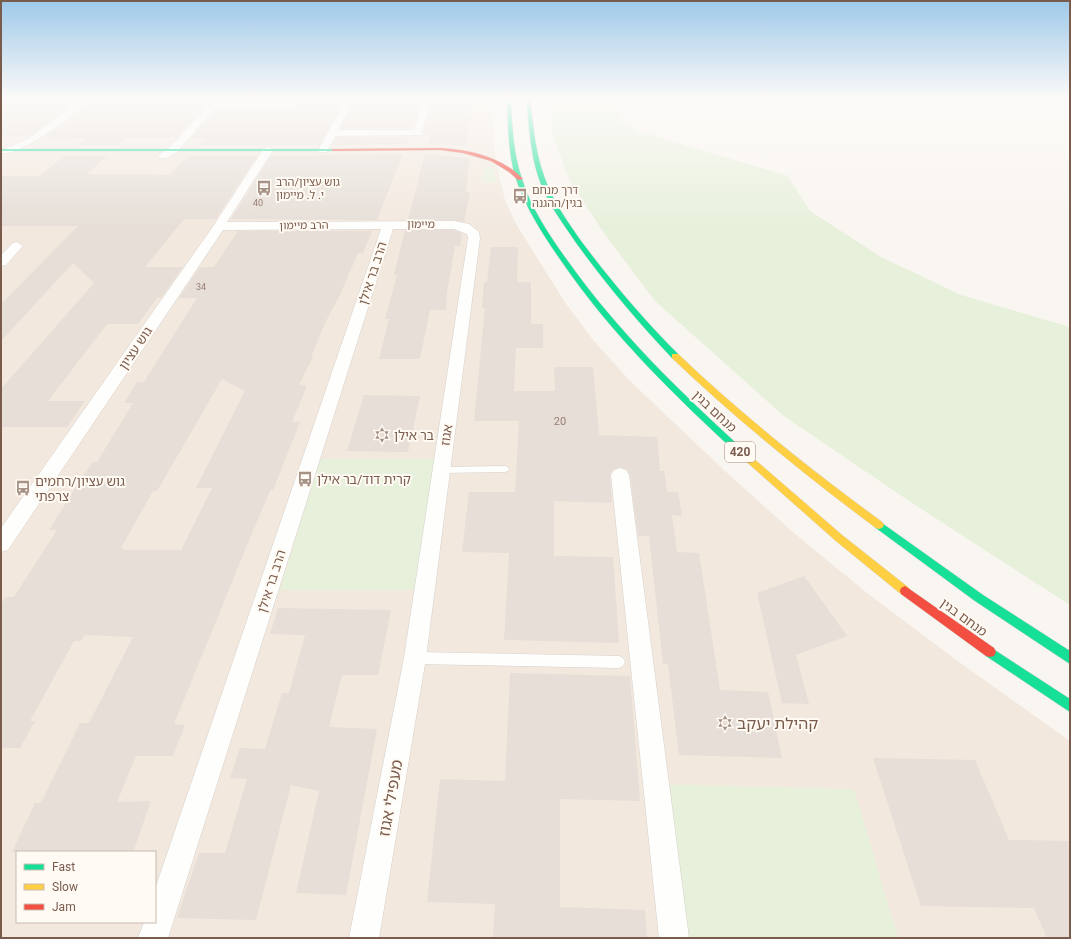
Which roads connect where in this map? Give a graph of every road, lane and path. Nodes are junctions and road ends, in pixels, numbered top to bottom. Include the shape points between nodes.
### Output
1 (28, 142) edge
2 (180, 142) edge
3 (327, 142) edge
4 (511, 142) edge
5 (534, 142) edge
6 (479, 145) dead end
7 (440, 149) junction
8 (173, 150) junction
9 (323, 150) junction
10 (3, 153) edge
11 (267, 153) junction
12 (162, 156) junction
13 (520, 179) junction
14 (388, 224) junction
15 (454, 225) joint
16 (219, 226) junction
17 (1, 246) edge
18 (1, 262) edge
19 (505, 469) dead end
20 (442, 470) junction
21 (620, 474) dead end
22 (1, 544) edge
23 (415, 658) junction
24 (1070, 658) edge
25 (619, 662) dead end
26 (1070, 706) edge
27 (153, 938) edge
28 (364, 938) edge
29 (674, 938) edge

1 - 10 street
2 - 8 street
3 - 9 street
4 - 13 main road, מנחם בגין / 420
5 - 24 main road, מנחם בגין / 420 via 539,169 568,228 611,285 655,335 729,406 850,504 992,607
6 - 7 main road
7 - 9 main road
7 - 13 main road via 472,152 492,158
8 - 10 main road
8 - 11 main road
8 - 12 street
9 - 11 main road
10 - 12 main road
11 - 12 main road
11 - 16 street, גוש עציון
13 - 26 main road, מנחם בגין / 420 via 538,221 588,295 614,328 668,386 804,509 885,576 974,641
14 - 15 street, מיימון
14 - 16 street, הרב מיימון
14 - 27 street, הרב בר אילן
15 - 20 street, אגוז via 465,227 472,232 474,238
16 - 22 street, גוש עציון
17 - 18 street via 17,246
19 - 20 lane
20 - 23 street, אגוז
21 - 29 street
23 - 25 lane
23 - 28 street, מעפילי אגוז

